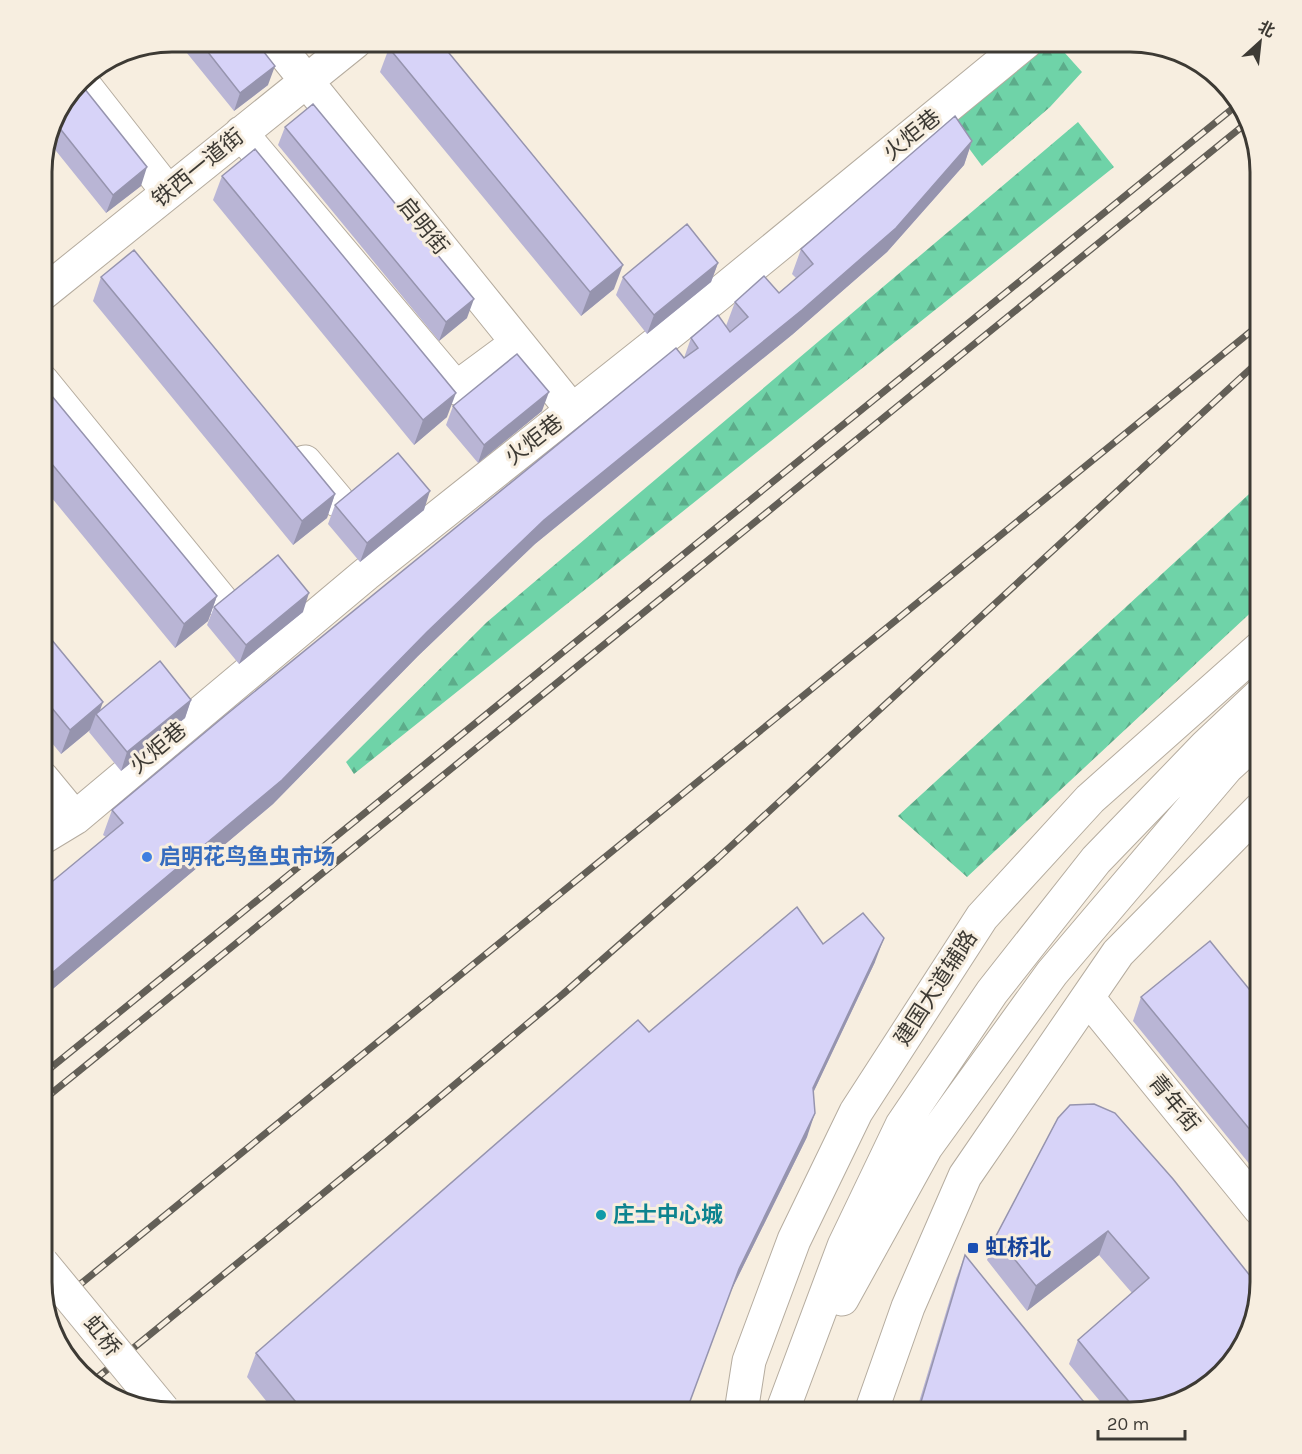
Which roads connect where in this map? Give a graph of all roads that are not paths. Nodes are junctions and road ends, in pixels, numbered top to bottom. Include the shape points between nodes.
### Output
1 (283, 52) edge
2 (342, 52) edge
3 (1003, 53) edge
4 (306, 80) junction
5 (87, 89) edge
6 (241, 133) junction
7 (168, 192) junction
8 (53, 287) edge
9 (517, 343) junction
10 (53, 394) edge
11 (572, 410) junction
12 (284, 436) edge
13 (337, 500) edge
14 (224, 604) edge
15 (1250, 657) edge
16 (1250, 704) edge
17 (1250, 746) edge
18 (52, 791) edge
19 (75, 818) junction
20 (1250, 822) edge
21 (52, 832) edge
22 (1088, 998) junction
23 (1250, 1197) edge
24 (52, 1275) edge
25 (155, 1400) edge
26 (743, 1402) edge
27 (788, 1402) edge
28 (789, 1402) edge
29 (874, 1402) edge

1 - 4 main road, 启明街
2 - 4 main road, 铁西一道街
3 - 11 main road, 火炬巷 via 715,297
4 - 6 main road, 铁西一道街
4 - 9 main road, 启明街
5 - 7 main road
6 - 7 main road, 铁西一道街
6 - 9 main road via 456,388
7 - 8 main road, 铁西一道街 via 122,245
9 - 11 main road, 启明街
10 - 14 main road
11 - 19 main road, 火炬巷 via 366,574
12 - 13 main road
15 - 26 main road, 建国大道辅路 via 1090,799 982,917 856,1112 794,1240 749,1361
16 - 27 main road via 1096,860 992,992 902,1125 844,1246
17 - 28 main road via 1227,767 1052,973 926,1147 833,1313
18 - 19 main road
19 - 21 main road, 火炬巷
20 - 22 main road via 1118,953
22 - 23 main road, 青年街
22 - 29 main road via 965,1176 908,1306
24 - 25 main road, 虹桥, bridge

